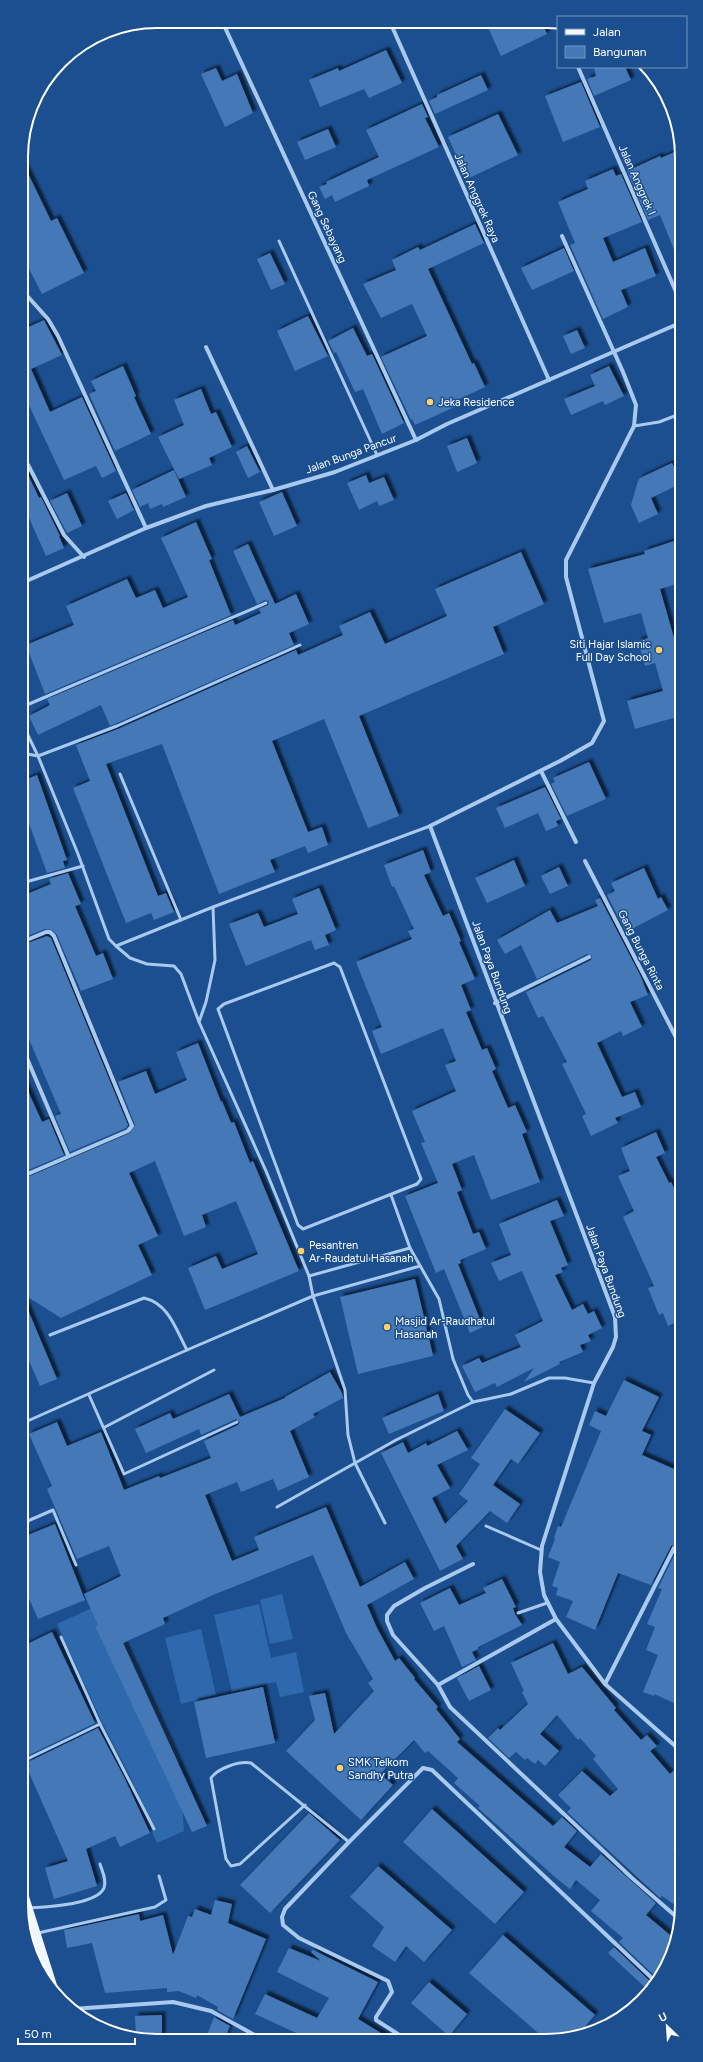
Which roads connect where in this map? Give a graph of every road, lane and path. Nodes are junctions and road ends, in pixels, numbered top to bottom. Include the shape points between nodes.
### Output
1 (225, 28) edge
2 (393, 28) edge
3 (578, 68) edge
4 (562, 236) dead end
5 (279, 241) dead end
6 (675, 290) edge
7 (28, 296) edge
8 (675, 325) edge
9 (206, 347) dead end
10 (614, 352) junction
11 (549, 380) junction
12 (675, 416) edge
13 (634, 426) junction
14 (416, 440) junction
15 (377, 455) junction
16 (28, 465) edge
17 (273, 490) junction
18 (146, 528) junction
19 (84, 557) junction
20 (28, 580) edge
21 (266, 603) dead end
22 (300, 645) dead end
23 (28, 704) edge
24 (28, 735) edge
25 (28, 754) edge
26 (38, 756) junction
27 (541, 771) junction
28 (120, 774) dead end
29 (430, 826) junction
30 (576, 842) dead end
31 (585, 861) dead end
32 (83, 866) junction
33 (28, 881) edge
34 (213, 907) junction
35 (181, 920) junction
36 (28, 940) edge
37 (116, 946) junction
38 (589, 957) dead end
39 (495, 1003) junction
40 (199, 1022) junction
41 (675, 1035) edge
42 (28, 1063) edge
43 (68, 1155) junction
44 (28, 1174) edge
45 (391, 1195) junction
46 (410, 1248) junction
47 (420, 1266) junction
48 (309, 1276) junction
49 (313, 1296) junction
50 (50, 1335) dead end
51 (187, 1350) junction
52 (214, 1370) dead end
53 (594, 1383) junction
54 (90, 1395) junction
55 (473, 1402) junction
56 (28, 1421) edge
57 (237, 1422) dead end
58 (105, 1427) junction
59 (355, 1462) junction
60 (277, 1507) dead end
61 (28, 1521) edge
62 (385, 1522) dead end
63 (486, 1526) dead end
64 (674, 1548) dead end
65 (541, 1550) junction
66 (473, 1564) dead end
67 (76, 1565) dead end
68 (547, 1603) junction
69 (518, 1613) dead end
70 (556, 1619) junction
71 (61, 1637) dead end
72 (606, 1684) junction
73 (438, 1685) junction
74 (100, 1724) junction
75 (675, 1746) edge
76 (28, 1759) edge
77 (305, 1805) junction
78 (154, 1829) dead end
79 (349, 1842) junction
80 (100, 1864) dead end
81 (159, 1876) dead end
82 (28, 1908) edge
83 (675, 1915) edge
84 (31, 1935) edge
85 (652, 1978) edge
86 (81, 2008) edge
87 (253, 2034) edge
88 (398, 2034) edge

1 - 14 street, Gang Sebayang
2 - 11 street, Jalan Anggrek Raya
3 - 6 street, Jalan Anggrek I
4 - 10 street
5 - 15 lane
7 - 18 street via 48,319 58,336
8 - 10 street, Jalan Bunga Pancur
9 - 17 street
10 - 11 street, Jalan Bunga Pancur
10 - 13 street via 636,405
11 - 14 street, Jalan Bunga Pancur
12 - 13 lane via 659,422
13 - 27 street via 566,560 566,578 604,721 592,742
14 - 15 street, Jalan Bunga Pancur
15 - 17 street, Jalan Bunga Pancur via 335,472
16 - 19 street via 62,530
17 - 18 street, Jalan Bunga Pancur via 206,506
18 - 19 street, Jalan Bunga Pancur
19 - 20 street, Jalan Bunga Pancur
21 - 23 lane
22 - 26 lane via 117,726
24 - 26 lane
25 - 26 lane
26 - 32 lane
27 - 29 street
27 - 30 street
28 - 35 lane
29 - 34 lane
29 - 39 street, Jalan Paya Bundung
31 - 41 street, Gang Bunga Rinta
32 - 33 lane
32 - 37 lane via 109,939
34 - 35 lane
34 - 40 lane via 215,960
35 - 37 lane
36 - 43 street via 46,932 54,936 132,1128
37 - 40 lane via 130,958 147,964 174,966 181,974
38 - 39 street
39 - 53 street, Jalan Paya Bundung via 615,1317 616,1337 613,1347
40 - 48 lane via 266,1171
42 - 43 street
43 - 44 street
45 - 45 lane via 421,1182 420,1175 338,965 334,964 219,1006 300,1227 306,1229
45 - 46 lane
46 - 47 lane
46 - 48 lane
47 - 49 lane
47 - 55 lane via 437,1294 453,1359
48 - 49 lane
49 - 51 lane
49 - 59 lane via 345,1390 348,1435
50 - 51 lane via 144,1298 156,1301 166,1310
51 - 54 lane
52 - 58 lane
53 - 55 lane via 549,1378 511,1394
53 - 65 street, Jalan Paya Bundung
54 - 56 lane
54 - 58 lane
55 - 59 lane
57 - 58 lane via 124,1474
59 - 60 lane
59 - 62 lane
61 - 67 lane via 53,1510
63 - 65 lane
64 - 72 street
65 - 68 street, Jalan Paya Bundung via 540,1572
66 - 73 street via 394,1606 387,1615 393,1634
68 - 69 lane
68 - 70 street, Jalan Paya Bundung
70 - 72 street, Jalan Paya Bundung
70 - 73 street
71 - 74 lane
72 - 75 street, Jalan Paya Bundung
73 - 83 street via 450,1707
74 - 76 lane
74 - 78 lane
77 - 77 lane via 251,1763 243,1761 214,1773 211,1778 226,1859 231,1866 240,1864
77 - 79 lane
79 - 85 street via 423,1768 429,1768
79 - 88 street via 285,1909 283,1925 299,1938 388,1980 392,1992 376,2020
80 - 82 lane via 105,1881 103,1889 95,1896 58,1907
81 - 84 lane via 166,1900 155,1907
86 - 87 street via 174,2002 211,2011

